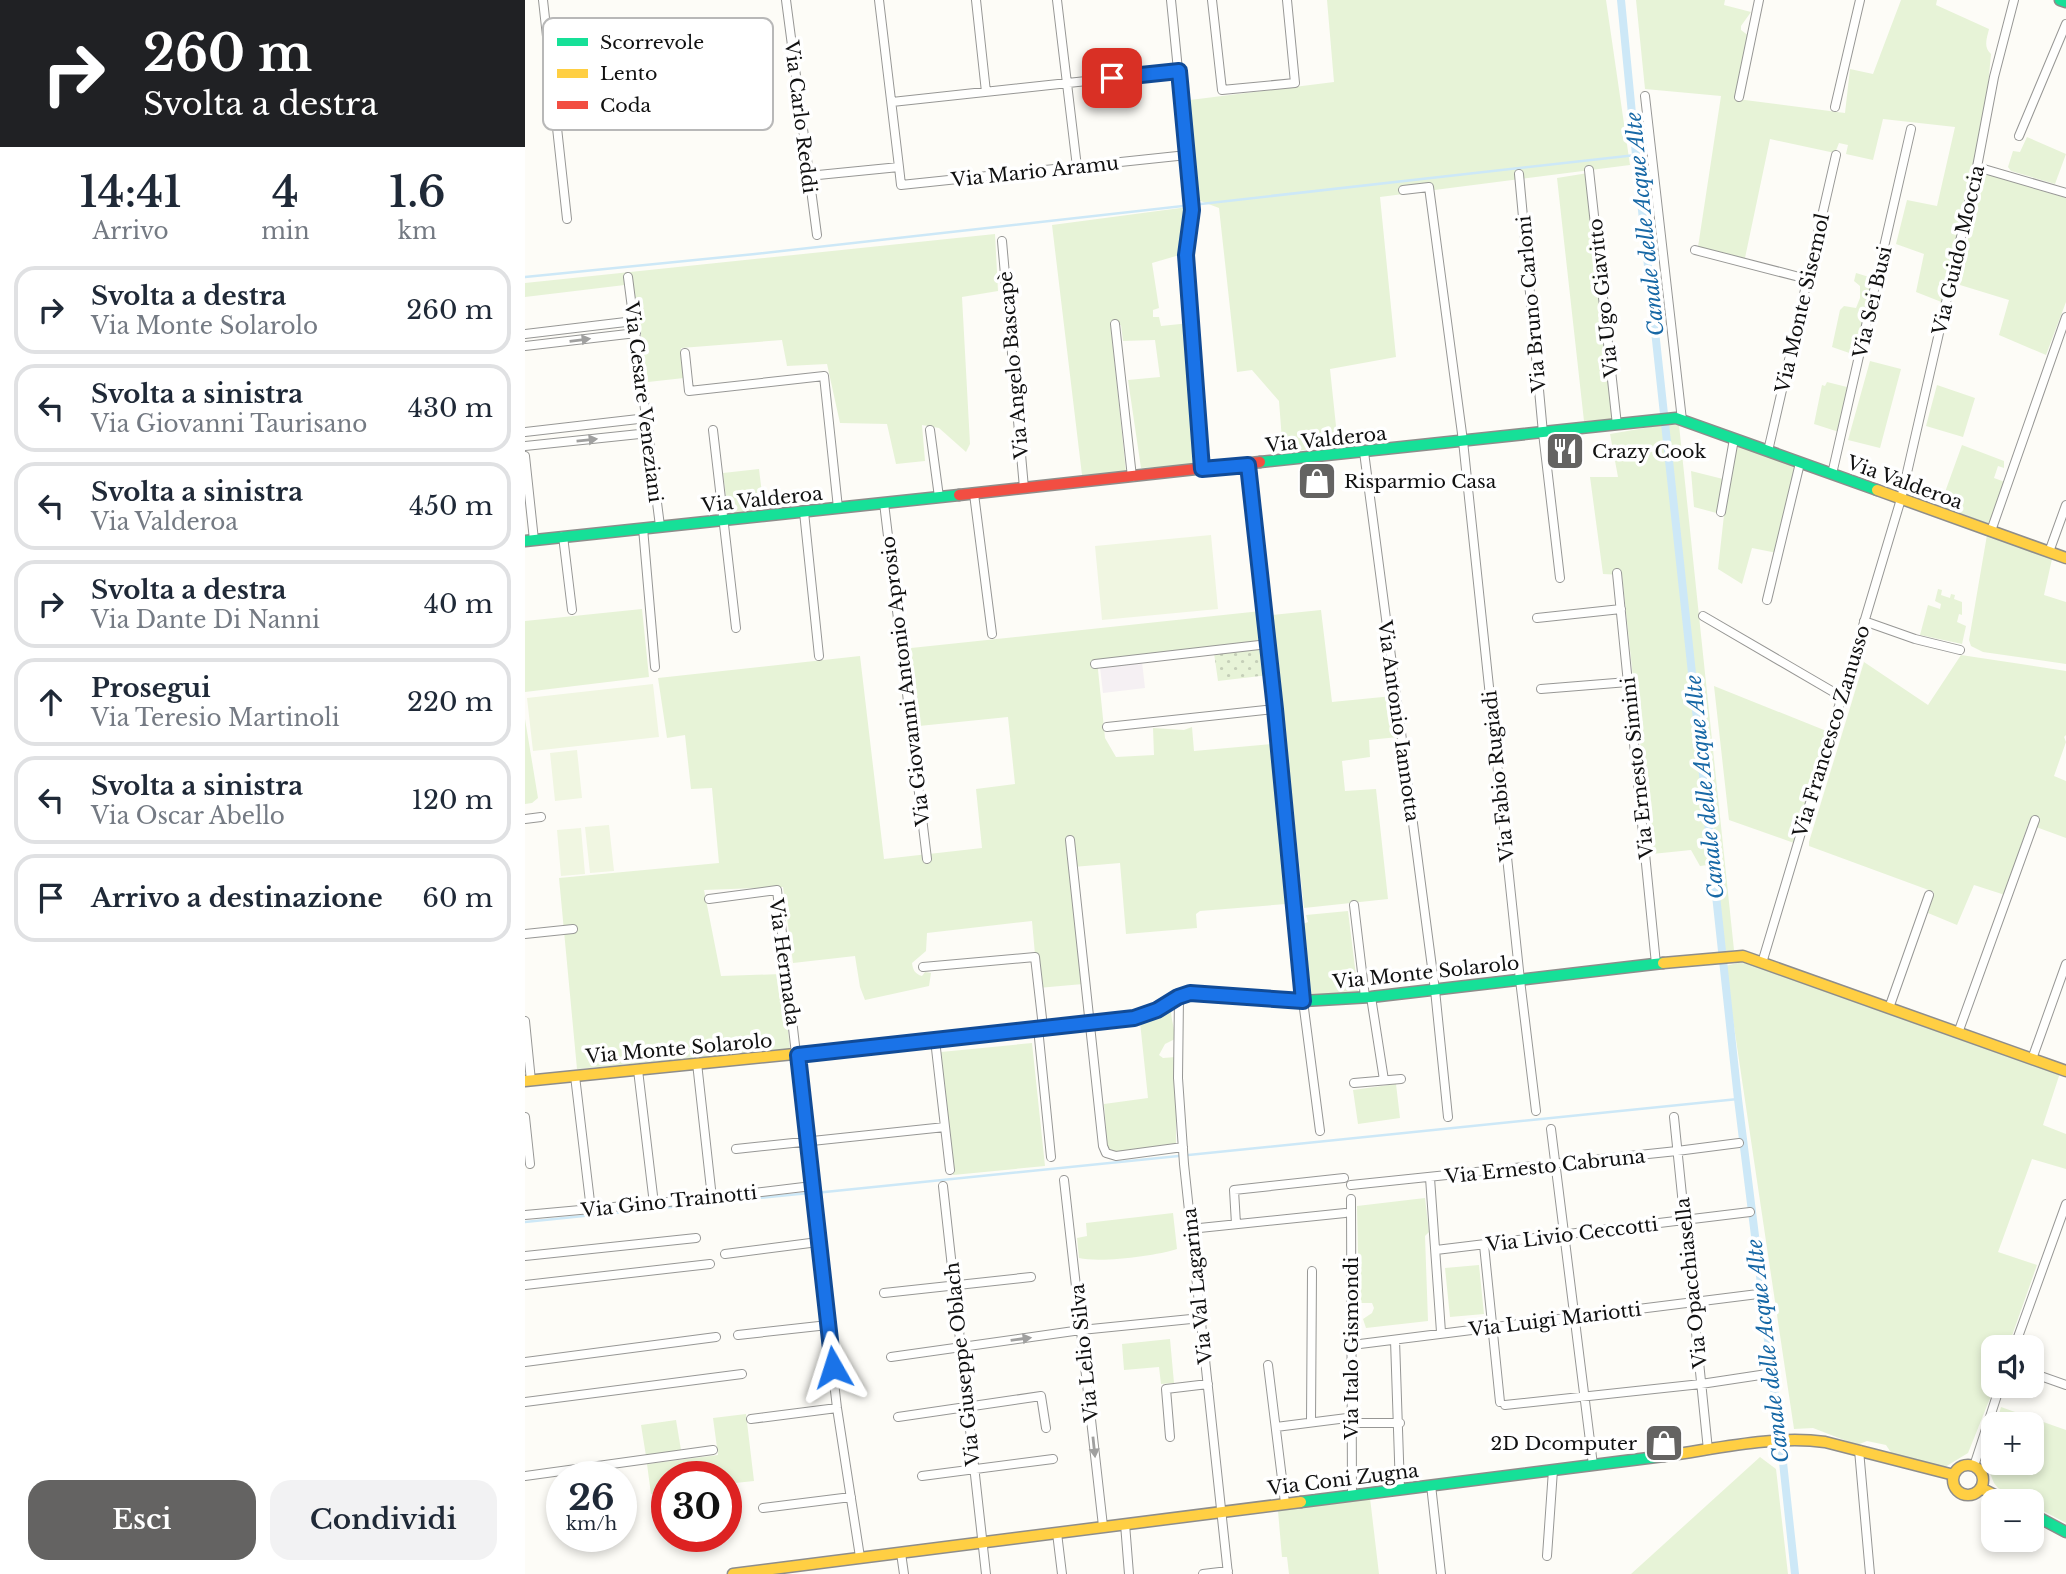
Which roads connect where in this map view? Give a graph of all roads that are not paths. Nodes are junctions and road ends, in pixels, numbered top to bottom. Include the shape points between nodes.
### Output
1 (543, 0) edge
2 (786, 0) edge
3 (879, 0) edge
4 (976, 0) edge
5 (1058, 0) edge
6 (1171, 0) edge
7 (1212, 0) edge
8 (1287, 0) edge
9 (1759, 0) edge
10 (1860, 0) edge
11 (2014, 0) edge
12 (2060, 0) edge
13 (2066, 2) edge
14 (545, 18) edge
15 (2066, 24) edge
16 (1179, 71) junction
17 (1067, 83) junction
18 (986, 92) junction
19 (1645, 96) dead end
20 (1739, 97) dead end
21 (893, 102) junction
22 (1835, 107) dead end
23 (1911, 129) dead end
24 (558, 130) edge
25 (2019, 136) dead end
26 (1187, 155) junction
27 (1836, 155) dead end
28 (899, 167) junction
29 (1077, 167) junction
30 (1977, 167) junction
31 (1589, 170) dead end
32 (1519, 174) dead end
33 (809, 176) junction
34 (1403, 190) dead end
35 (2066, 194) edge
36 (568, 219) dead end
37 (817, 235) dead end
38 (1002, 241) dead end
39 (1695, 250) dead end
40 (628, 277) dead end
41 (1807, 279) junction
42 (2066, 317) edge
43 (634, 321) junction
44 (1115, 324) dead end
45 (636, 333) junction
46 (525, 334) edge
47 (525, 346) edge
48 (685, 353) dead end
49 (647, 418) junction
50 (1679, 419) junction
51 (1617, 425) junction
52 (930, 429) dead end
53 (713, 430) dead end
54 (525, 432) edge
55 (649, 433) junction
56 (1543, 433) junction
57 (1734, 439) junction
58 (1463, 441) junction
59 (525, 446) edge
60 (1768, 451) junction
61 (1364, 452) junction
62 (525, 456) edge
63 (1800, 463) junction
64 (1248, 465) junction
65 (1202, 469) junction
66 (1832, 474) junction
67 (1132, 477) junction
68 (1024, 488) junction
69 (974, 494) junction
70 (939, 497) junction
71 (1901, 499) junction
72 (884, 503) junction
73 (2066, 505) edge
74 (838, 508) junction
75 (804, 512) junction
76 (1721, 512) dead end
77 (724, 520) junction
78 (660, 527) junction
79 (643, 528) junction
80 (1991, 531) junction
81 (563, 536) junction
82 (530, 540) edge
83 (2049, 552) junction
84 (2066, 558) edge
85 (1617, 573) dead end
86 (1560, 578) dead end
87 (1767, 600) dead end
88 (1621, 609) junction
89 (572, 610) dead end
90 (1703, 616) dead end
91 (1537, 618) dead end
92 (1864, 621) junction
93 (736, 628) dead end
94 (992, 634) dead end
95 (1268, 644) junction
96 (1960, 650) dead end
97 (820, 656) dead end
98 (1095, 664) dead end
99 (655, 667) dead end
100 (1628, 682) junction
101 (1541, 689) dead end
102 (1842, 697) junction
103 (1275, 709) junction
104 (1107, 727) dead end
105 (541, 817) dead end
106 (525, 818) edge
107 (2035, 820) dead end
108 (1070, 840) dead end
109 (927, 859) dead end
110 (1929, 895) dead end
111 (709, 900) dead end
112 (1354, 905) dead end
113 (573, 929) dead end
114 (525, 934) edge
115 (1762, 963) junction
116 (1656, 964) junction
117 (2066, 964) edge
118 (923, 967) dead end
119 (1520, 980) junction
120 (1435, 990) junction
121 (1178, 997) junction
122 (1368, 997) junction
123 (1303, 1001) junction
124 (1889, 1008) junction
125 (525, 1020) edge
126 (1091, 1022) junction
127 (1041, 1028) junction
128 (1958, 1033) junction
129 (935, 1040) junction
130 (798, 1055) junction
131 (2032, 1059) junction
132 (697, 1063) junction
133 (638, 1070) junction
134 (2066, 1071) edge
135 (575, 1076) junction
136 (1401, 1079) dead end
137 (1384, 1080) junction
138 (528, 1081) edge
139 (1354, 1083) dead end
140 (1536, 1111) dead end
141 (525, 1117) edge
142 (1448, 1117) dead end
143 (1674, 1117) dead end
144 (945, 1128) junction
145 (1551, 1129) dead end
146 (1320, 1130) dead end
147 (807, 1142) junction
148 (1739, 1143) dead end
149 (1183, 1147) junction
150 (736, 1149) dead end
151 (1677, 1152) junction
152 (1051, 1157) dead end
153 (1555, 1163) junction
154 (530, 1164) dead end
155 (950, 1170) dead end
156 (1344, 1178) dead end
157 (1430, 1178) junction
158 (1064, 1180) dead end
159 (1350, 1185) dead end
160 (943, 1186) dead end
161 (813, 1187) junction
162 (712, 1198) junction
163 (1351, 1199) dead end
164 (653, 1204) junction
165 (2066, 1204) edge
166 (591, 1210) junction
167 (1750, 1212) dead end
168 (1345, 1213) dead end
169 (525, 1215) edge
170 (1685, 1221) junction
171 (1236, 1224) junction
172 (1190, 1229) junction
173 (2057, 1230) junction
174 (2066, 1234) edge
175 (1564, 1235) junction
176 (696, 1238) dead end
177 (818, 1242) junction
178 (1484, 1245) junction
179 (1436, 1250) junction
180 (725, 1254) dead end
181 (525, 1256) edge
182 (710, 1264) dead end
183 (1312, 1271) dead end
184 (1031, 1277) dead end
185 (525, 1285) edge
186 (954, 1286) junction
187 (884, 1293) dead end
188 (1758, 1294) dead end
189 (1694, 1302) junction
190 (1574, 1317) junction
191 (1201, 1318) junction
192 (828, 1325) junction
193 (1492, 1328) junction
194 (1081, 1330) junction
195 (1441, 1332) junction
196 (738, 1335) dead end
197 (2019, 1335) edge
198 (716, 1338) dead end
199 (1395, 1340) junction
200 (1352, 1345) junction
201 (960, 1348) junction
202 (891, 1357) dead end
203 (525, 1362) edge
204 (1268, 1365) dead end
205 (741, 1374) dead end
206 (1767, 1374) dead end
207 (2044, 1377) edge
208 (1207, 1384) junction
209 (1701, 1384) junction
210 (2066, 1385) edge
211 (1584, 1395) junction
212 (1996, 1398) edge
213 (525, 1402) edge
214 (837, 1408) junction
215 (967, 1408) junction
216 (898, 1417) dead end
217 (751, 1419) dead end
218 (1349, 1421) junction
219 (1311, 1422) junction
220 (1399, 1423) junction
221 (1276, 1427) junction
222 (1046, 1428) dead end
223 (1170, 1437) dead end
224 (713, 1450) dead end
225 (1708, 1450) junction
226 (1859, 1450) junction
227 (1053, 1459) dead end
228 (1593, 1465) junction
229 (1974, 1466) junction
230 (974, 1469) junction
231 (1553, 1470) junction
232 (1954, 1475) junction
233 (525, 1476) edge
234 (922, 1476) dead end
235 (1431, 1485) junction
236 (1981, 1488) joint
237 (1400, 1489) junction
238 (1352, 1496) junction
239 (851, 1497) junction
240 (1285, 1503) junction
241 (763, 1508) dead end
242 (1221, 1512) junction
243 (2044, 1520) edge
244 (1125, 1524) junction
245 (1103, 1526) junction
246 (1057, 1532) junction
247 (2066, 1532) edge
248 (982, 1542) junction
249 (901, 1553) junction
250 (1547, 1556) dead end
251 (860, 1557) junction
252 (821, 1568) edge
253 (1228, 1573) edge
254 (733, 1574) edge
255 (904, 1574) edge
256 (986, 1574) edge
257 (1062, 1574) edge
258 (1129, 1574) edge
259 (1203, 1574) edge
260 (1441, 1574) edge
261 (1870, 1574) edge

1 - 14 street
2 - 33 street, Via Carlo Reddi
3 - 21 street
4 - 18 street
5 - 17 street
6 - 16 street
7 - 8 street via 1222,90 1295,83
9 - 20 street
10 - 22 street
11 - 30 street, Via Guido Moccia
12 - 13 street
15 - 25 street
16 - 17 street
16 - 26 street
17 - 18 street
17 - 29 street
18 - 21 street
19 - 50 street
21 - 28 street
23 - 66 street, Via Sei Busi
24 - 36 street
26 - 29 street, Via Mario Aramu
26 - 65 street via 1192,210 1186,255
27 - 41 street, Via Monte Sisemol
28 - 29 street, Via Mario Aramu via 901,185
28 - 33 street
30 - 35 street
30 - 71 street, Via Guido Moccia
31 - 51 street, Via Ugo Giavitto
32 - 56 street, Via Bruno Carloni
33 - 37 street, Via Carlo Reddi
34 - 58 street, Via Fabio Rugiadi via 1429,187
38 - 68 street, Via Angelo Bascapè
39 - 41 street
40 - 43 street, Via Cesare Veneziani
41 - 60 street, Via Monte Sisemol
42 - 80 street
43 - 45 street, Via Cesare Veneziani
43 - 46 street
44 - 67 street
47 -> 45 street
45 - 49 street, Via Cesare Veneziani
48 - 74 street via 689,391 824,376
49 - 54 street
49 - 55 street, Via Cesare Veneziani
50 - 51 street, Via Valderoa
50 - 57 street, Via Valderoa
51 - 56 street, Via Valderoa
52 - 70 street
53 - 77 street
59 -> 55 street
55 - 78 street, Via Cesare Veneziani
56 - 58 street, Via Valderoa
56 - 86 street, Via Bruno Carloni
57 - 60 street, Via Valderoa
57 - 76 street
58 - 61 street, Via Valderoa
58 - 119 street, Via Fabio Rugiadi
60 - 63 street, Via Valderoa
61 - 64 street, Via Valderoa
61 - 120 street, Via Antonio Iannotta
62 - 82 street
63 - 66 street, Via Valderoa
63 - 87 street
64 - 65 street, Via Valderoa
64 - 95 street
65 - 67 street, Via Valderoa
66 - 71 street, Via Valderoa
67 - 68 street, Via Valderoa
68 - 69 street, Via Valderoa
69 - 70 street, Via Valderoa
69 - 94 street
70 - 72 street, Via Valderoa
71 - 80 street, Via Valderoa
71 - 92 street, Via Francesco Zanusso
72 - 74 street, Via Valderoa
72 - 109 street, Via Giovanni Antonio Aprosio
73 - 83 street
74 - 75 street, Via Valderoa
75 - 77 street, Via Valderoa
75 - 97 street
77 - 78 street, Via Valderoa
77 - 93 street
78 - 79 street, Via Valderoa
79 - 81 street, Via Valderoa
79 - 99 street
80 - 83 street, Via Valderoa
81 - 82 street, Via Valderoa
81 - 89 street
83 - 84 street, Via Valderoa
85 - 88 street, Via Ernesto Simini
88 - 91 street
88 - 100 street, Via Ernesto Simini
90 - 102 street
92 - 96 street
92 - 102 street, Via Francesco Zanusso
95 - 98 street
95 - 103 street
100 - 101 street
100 - 116 street, Via Ernesto Simini
102 - 115 street, Via Francesco Zanusso
103 - 104 street
103 - 123 street
105 - 106 street
107 - 128 street
108 - 126 street
110 - 124 street
111 - 130 street, Via Hermada via 776,890
112 - 122 street
113 - 114 street
115 - 116 street, Via Monte Solarolo via 1743,956
115 - 124 street, Via Monte Solarolo
116 - 119 street, Via Monte Solarolo
117 - 131 street
118 - 127 street via 1035,957
119 - 120 street, Via Monte Solarolo
119 - 140 street, Via Fabio Rugiadi
120 - 122 street, Via Monte Solarolo
120 - 142 street, Via Antonio Iannotta
121 - 123 street, Via Monte Solarolo via 1190,993
121 - 126 street, Via Monte Solarolo via 1134,1018
121 - 149 street, Via Val Lagarina
122 - 123 street, Via Monte Solarolo
122 - 137 street
123 - 146 street
124 - 128 street, Via Monte Solarolo
125 - 138 street
126 - 127 street, Via Monte Solarolo
126 - 149 street via 1106,1153 1116,1156
127 - 129 street, Via Monte Solarolo
127 - 152 street
128 - 131 street, Via Monte Solarolo
129 - 130 street, Via Monte Solarolo
129 - 144 street
130 - 132 street, Via Monte Solarolo
130 - 147 street, Via Hermada
131 - 134 street, Via Monte Solarolo
132 - 133 street, Via Monte Solarolo
132 - 162 street
133 - 135 street, Via Monte Solarolo
133 - 164 street
135 - 138 street, Via Monte Solarolo
135 - 166 street
136 - 137 street
137 - 139 street
141 - 154 street
143 - 151 street, Via Opacchiasella
144 - 147 street
144 - 155 street
145 - 153 street
147 - 150 street
147 - 161 street, Via Hermada
148 - 151 street, Via Ernesto Cabruna
149 - 172 street, Via Val Lagarina
151 - 153 street, Via Ernesto Cabruna
151 - 170 street, Via Opacchiasella
153 - 157 street, Via Ernesto Cabruna
153 - 175 street
156 - 171 street via 1234,1189
157 - 159 street, Via Ernesto Cabruna
157 - 179 street
158 - 194 street, Via Lelio Silva
160 - 186 street, Via Giuseppe Oblach
161 - 162 street, Via Gino Trainotti
161 - 177 street, Via Hermada
162 - 164 street, Via Gino Trainotti
163 - 200 street, Via Italo Gismondi
164 - 166 street, Via Gino Trainotti
165 - 173 street
166 - 169 street, Via Gino Trainotti
167 - 170 street, Via Livio Ceccotti
168 - 171 street
170 - 175 street, Via Livio Ceccotti
170 - 189 street, Via Opacchiasella
171 - 172 street
172 - 191 street, Via Val Lagarina
173 - 174 street
173 - 197 street
175 - 178 street, Via Livio Ceccotti
175 - 190 street
176 - 181 street
177 - 180 street
177 - 192 street, Via Hermada
178 - 179 street, Via Livio Ceccotti
178 - 193 street
179 - 195 street
182 - 185 street
183 - 219 street
184 - 186 street
186 - 187 street
186 - 201 street, Via Giuseppe Oblach
188 - 189 street, Via Luigi Mariotti
189 - 190 street, Via Luigi Mariotti
189 - 209 street, Via Opacchiasella
190 - 193 street, Via Luigi Mariotti
190 - 211 street
191 - 194 street
191 - 208 street, Via Val Lagarina
192 - 196 street
192 - 214 street, Via Hermada
193 - 195 street, Via Luigi Mariotti
193 - 211 street via 1502,1404
201 -> 194 street
194 -> 245 street, Via Lelio Silva
195 - 199 street, Via Luigi Mariotti
198 - 203 street
199 - 200 street, Via Luigi Mariotti
199 - 220 street
200 - 218 street, Via Italo Gismondi
201 - 202 street
201 - 215 street, Via Giuseppe Oblach
204 - 221 street
205 - 213 street
206 - 209 street
207 - 210 street
208 - 223 street via 1165,1389
208 - 242 street, Via Val Lagarina
209 - 211 street
209 - 225 street, Via Opacchiasella
211 - 228 street
212 - 229 street
214 - 217 street
214 - 239 street, Via Hermada
215 - 216 street
215 - 222 street via 1041,1396
215 - 230 street, Via Giuseppe Oblach
218 - 219 street
218 - 220 street
218 - 238 street, Via Italo Gismondi
219 - 221 street
220 - 237 street
221 - 240 street
224 - 233 street
225 - 226 street, Via Coni Zugna via 1793,1441
225 - 228 street, Via Coni Zugna
226 - 232 street, Via Coni Zugna
226 - 261 street
227 - 230 street
228 - 231 street, Via Coni Zugna
229 - 232 street via 1960,1468
229 - 236 street via 1981,1473
230 - 234 street
230 - 248 street, Via Giuseppe Oblach
231 - 235 street, Via Coni Zugna
231 - 250 street
232 - 236 street via 1960,1492 1974,1494
235 - 237 street, Via Coni Zugna
235 - 260 street
237 - 238 street, Via Coni Zugna
238 - 240 street, Via Coni Zugna
239 - 241 street
239 - 251 street, Via Hermada
240 - 242 street, Via Coni Zugna
242 - 244 street, Via Coni Zugna
242 - 253 street, Via Val Lagarina
243 - 247 street
244 - 245 street, Via Coni Zugna
244 - 258 street
245 - 246 street, Via Coni Zugna
246 - 248 street, Via Coni Zugna
246 - 257 street
248 - 249 street, Via Coni Zugna
248 - 256 street, Via Giuseppe Oblach
249 - 251 street, Via Coni Zugna
249 - 255 street
251 - 252 street, Via Coni Zugna
252 - 254 street, Via Coni Zugna
253 - 259 street

